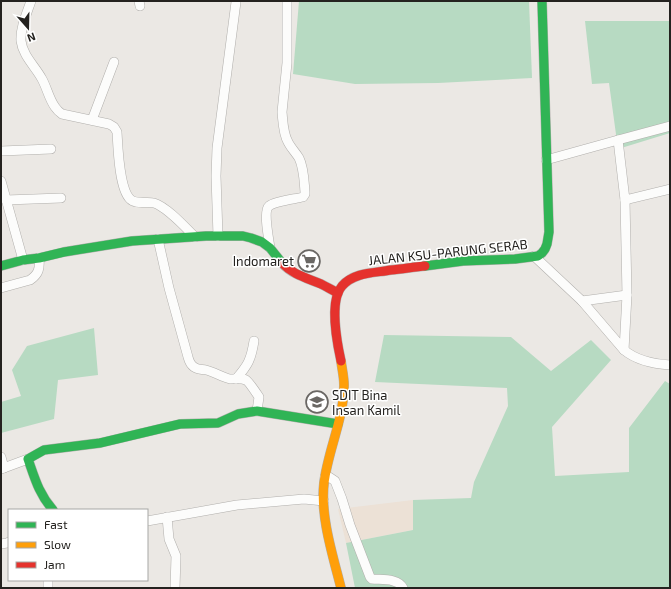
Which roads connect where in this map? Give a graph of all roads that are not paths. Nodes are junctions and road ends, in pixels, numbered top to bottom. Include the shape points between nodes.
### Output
1 (31, 1) edge
2 (287, 1) edge
3 (542, 1) edge
4 (236, 2) dead end
5 (114, 62) dead end
6 (92, 120) junction
7 (670, 126) edge
8 (618, 140) junction
9 (52, 149) dead end
10 (1, 152) edge
11 (546, 160) junction
12 (1, 181) edge
13 (670, 189) edge
14 (61, 198) dead end
15 (6, 200) junction
16 (624, 200) junction
17 (218, 236) junction
18 (195, 237) junction
19 (158, 239) junction
20 (270, 248) junction
21 (534, 256) junction
22 (39, 258) junction
23 (23, 260) junction
24 (1, 266) edge
25 (1, 288) edge
26 (338, 293) junction
27 (627, 295) junction
28 (582, 301) junction
29 (254, 341) dead end
30 (624, 350) junction
31 (670, 365) edge
32 (236, 379) junction
33 (257, 411) junction
34 (338, 424) junction
35 (1, 457) edge
36 (28, 459) junction
37 (2, 468) edge
38 (326, 477) junction
39 (324, 501) junction
40 (52, 509) edge
41 (167, 517) junction
42 (148, 521) edge
43 (175, 588) edge
44 (341, 588) edge
45 (403, 588) edge

1 - 6 street via 22,31 24,51 39,72 54,106 62,114
2 - 20 street via 287,63 282,118 286,138 301,164 305,194 303,197 269,206 266,215
3 - 11 street, JALAN KSU-PARUNG SERAB
4 - 17 street via 217,148
5 - 6 street
6 - 18 street via 109,124 116,129 121,175 130,199 154,203 161,207
7 - 8 street
8 - 11 street
8 - 16 street
9 - 10 street
11 - 21 street, JALAN KSU-PARUNG SERAB via 547,244 544,252
12 - 15 street
13 - 16 street
14 - 15 street
15 - 23 street
16 - 27 street
17 - 18 street
17 - 20 street via 251,238
18 - 19 street
19 - 22 street via 132,240
19 - 32 street via 191,364 197,369
20 - 26 street via 294,273
21 - 26 street, JALAN KSU-PARUNG SERAB via 463,261 364,274 348,281
21 - 28 street
22 - 23 street
22 - 25 street via 40,267 34,278
23 - 24 street
26 - 34 street via 335,312 344,384
27 - 28 street
27 - 30 street
28 - 30 street
29 - 32 street via 252,356
30 - 31 street via 630,355 650,362
32 - 33 street via 248,381 259,397
33 - 34 street
33 - 36 street via 238,414 218,423 180,424 100,443 44,450
34 - 38 street
35 - 37 street
36 - 37 street
36 - 40 street via 37,488
38 - 39 street
38 - 45 street via 335,481 370,577 398,582
39 - 41 street via 304,499 250,504
39 - 44 street
41 - 42 street
41 - 43 street via 169,539 176,556

